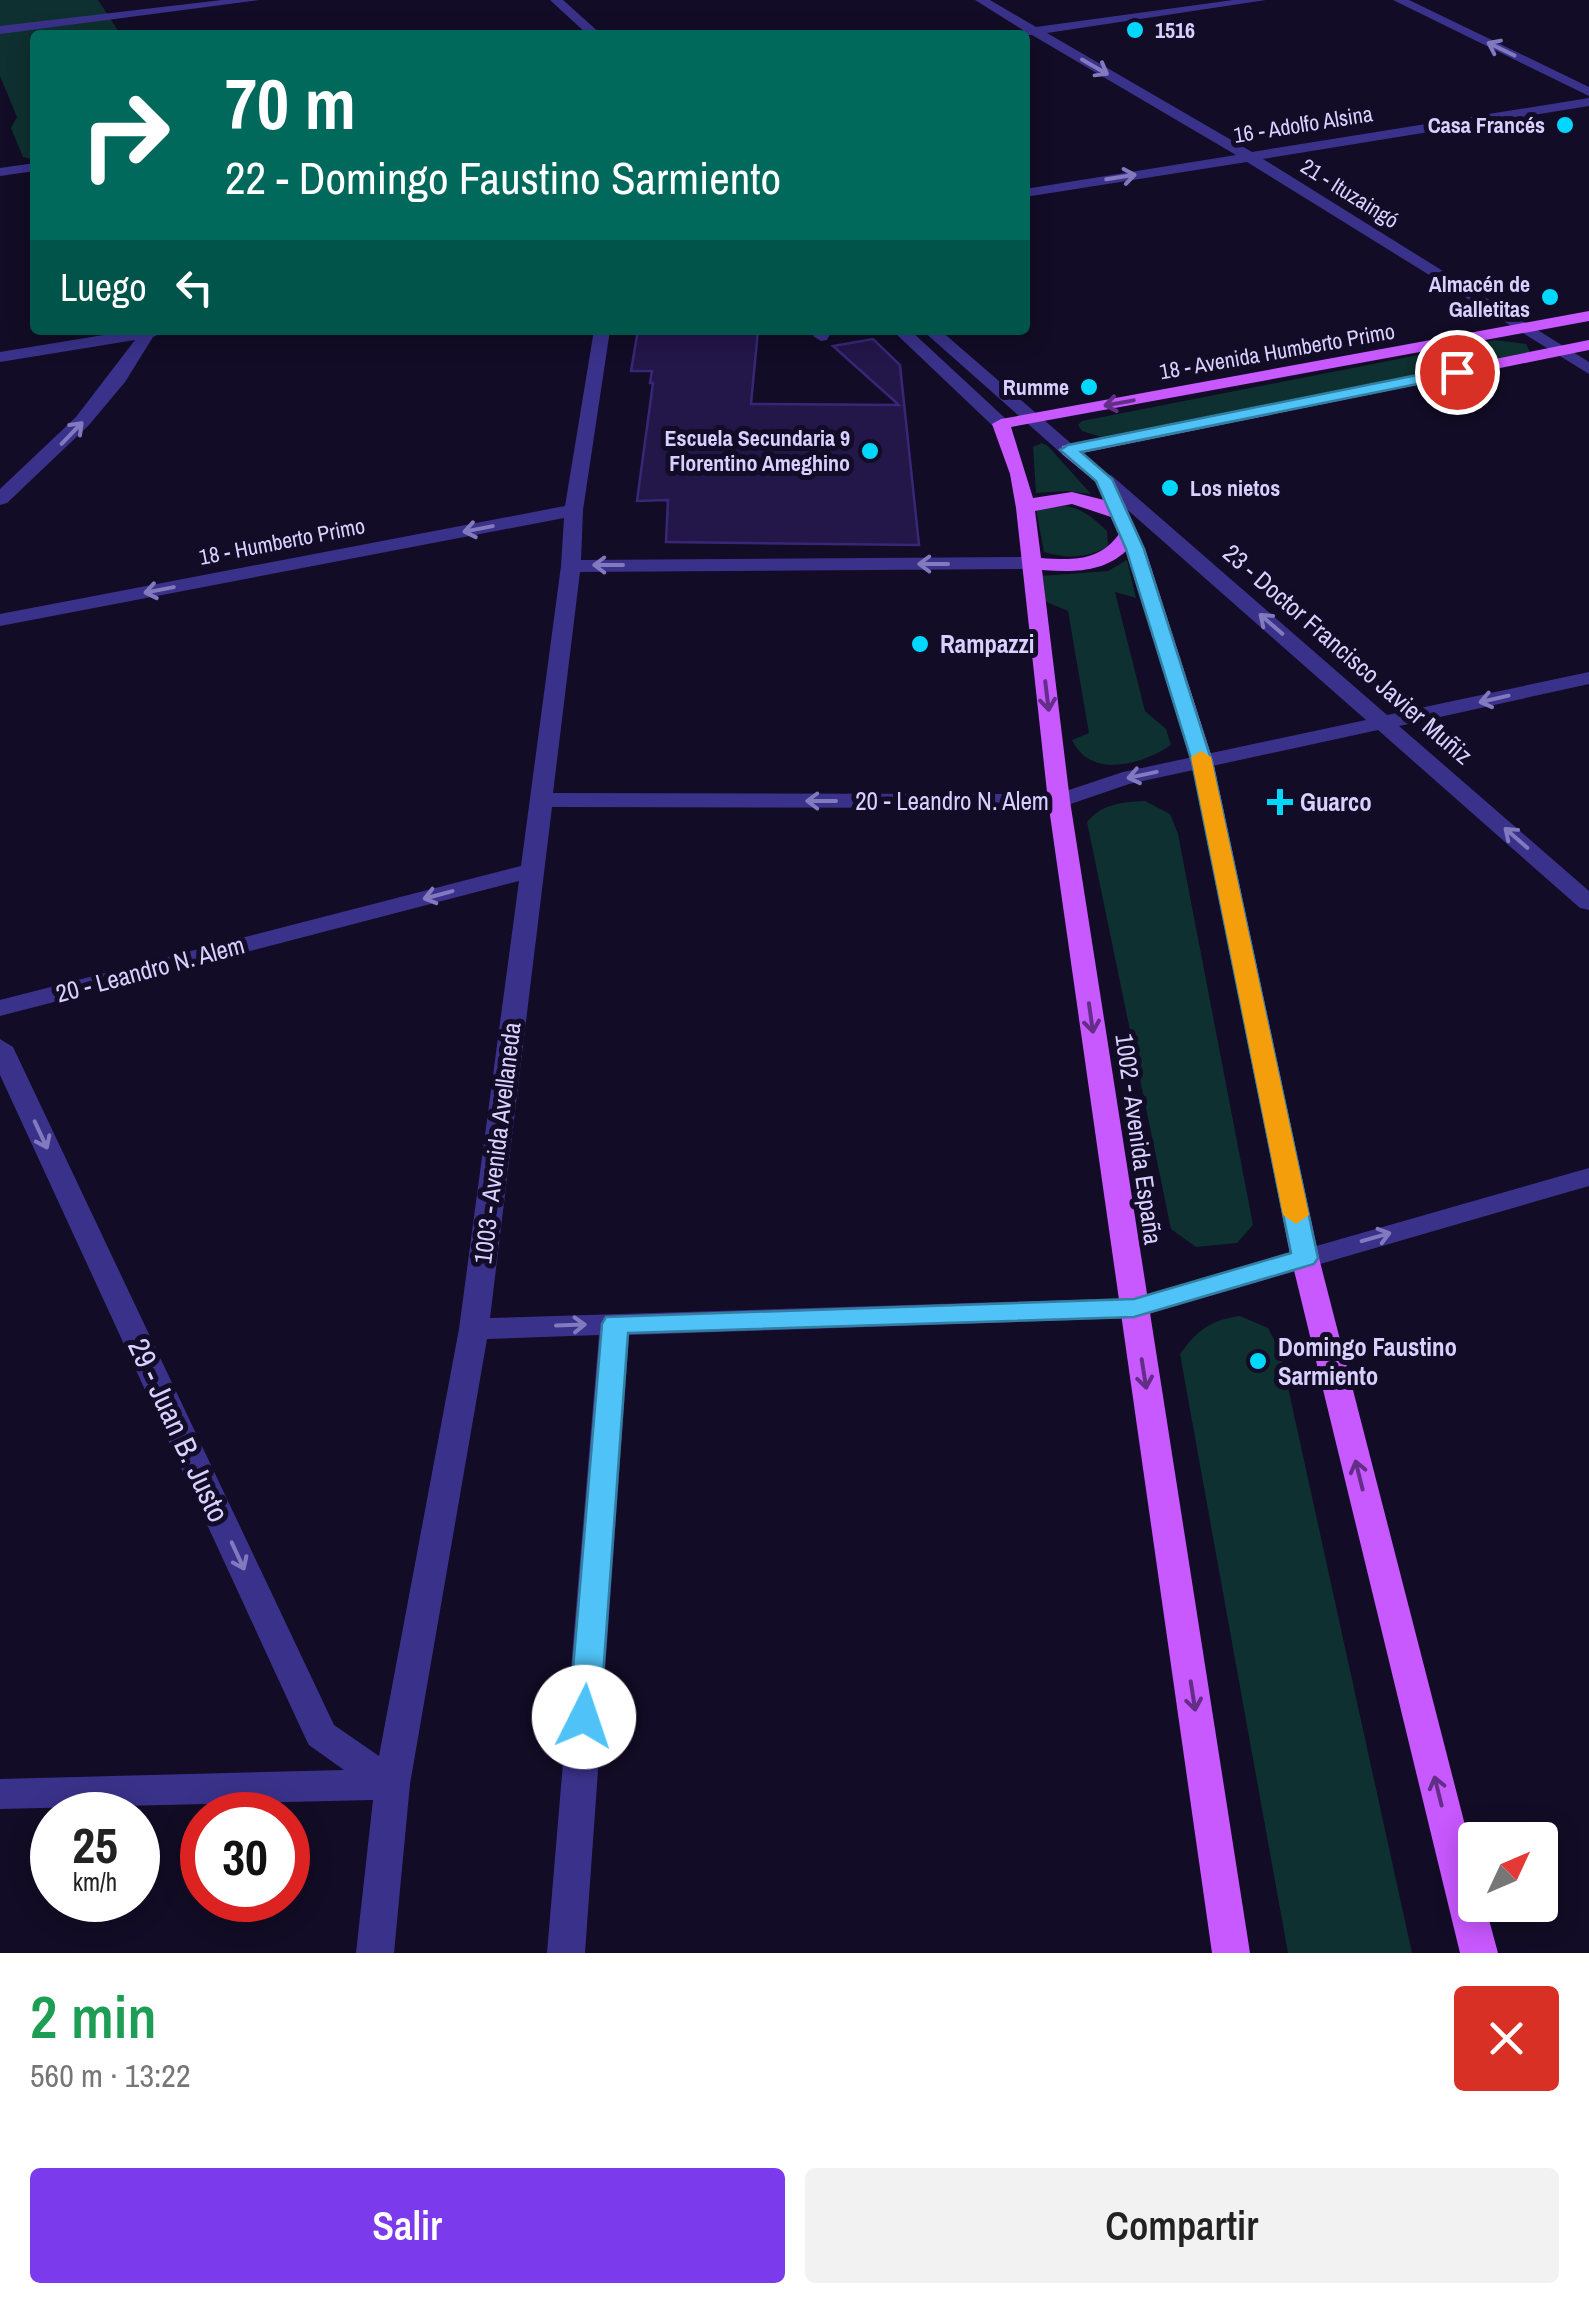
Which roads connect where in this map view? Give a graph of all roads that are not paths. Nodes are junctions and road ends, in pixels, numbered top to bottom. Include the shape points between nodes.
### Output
1 (253, 0) edge
2 (556, 0) edge
3 (981, 0) edge
4 (1260, 0) edge
5 (1399, 0) edge
6 (111, 1) edge
7 (547, 12) dead end
8 (121, 16) junction
9 (0, 30) edge
10 (131, 30) edge
11 (567, 30) edge
12 (590, 30) edge
13 (1030, 32) edge
14 (1034, 32) junction
15 (1589, 92) edge
16 (1589, 102) edge
17 (1248, 156) junction
18 (4, 167) edge
19 (30, 167) edge
20 (1030, 192) edge
21 (1589, 316) edge
22 (1525, 329) junction
23 (130, 335) edge
24 (151, 335) edge
25 (601, 335) edge
26 (905, 335) edge
27 (936, 335) edge
28 (1589, 345) edge
29 (1560, 350) junction
30 (0, 357) edge
31 (1589, 369) edge
32 (1031, 419) junction
33 (1001, 424) junction
34 (1068, 450) junction
35 (1104, 479) junction
36 (0, 499) edge
37 (1025, 508) junction
38 (574, 510) junction
39 (1122, 523) junction
40 (1031, 563) junction
41 (571, 566) junction
42 (0, 620) edge
43 (1589, 678) edge
44 (1386, 723) junction
45 (1202, 762) junction
46 (540, 800) junction
47 (1059, 801) junction
48 (532, 870) junction
49 (1589, 903) edge
50 (0, 1008) edge
51 (4, 1063) edge
52 (1589, 1177) edge
53 (1305, 1258) junction
54 (1134, 1308) junction
55 (615, 1324) junction
56 (474, 1329) junction
57 (392, 1784) junction
58 (0, 1794) edge
59 (376, 1953) edge
60 (566, 1953) edge
61 (1231, 1953) edge
62 (1479, 1953) edge

1 - 8 street
2 - 12 street
3 - 14 street, 21 - Ituzaingó
4 - 14 street
15 -> 5 street
6 - 8 street
7 - 11 street
8 - 9 street
8 - 10 street
13 - 14 street
14 -> 17 street, 21 - Ituzaingó
16 - 17 street, 16 - Adolfo Alsina
20 -> 17 street, 16 - Adolfo Alsina
17 - 22 street, 21 - Ituzaingó
18 - 19 street
21 - 22 main road, 18 - Avenida Humberto Primo
22 - 29 street, 21 - Ituzaingó
22 -> 32 main road, 18 - Avenida Humberto Primo
23 - 30 street
36 -> 24 street via 106,397
25 - 38 street, 1003 - Avenida Avellaneda
26 - 33 street
27 - 32 street
28 - 29 main road
29 - 31 street, 21 - Ituzaingó
29 - 34 main road
32 - 33 main road
32 - 34 street
33 - 37 main road, 1002 - Avenida España
34 - 35 main road, 23 - Doctor Francisco Javier Muñiz
35 - 39 main road
44 -> 35 street, 23 - Doctor Francisco Javier Muñiz
37 - 39 main road via 1072,497 1098,502
37 - 40 main road, 1002 - Avenida España
38 - 41 street, 1003 - Avenida Avellaneda
38 -> 42 street, 18 - Humberto Primo
39 - 40 main road via 1119,552 1106,561
39 - 45 main road
40 -> 41 street
40 -> 47 main road, 1002 - Avenida España
41 - 46 street, 1003 - Avenida Avellaneda
43 -> 44 street, 20 - Leandro N. Alem
44 - 45 street, 20 - Leandro N. Alem
49 -> 44 street, 23 - Doctor Francisco Javier Muñiz
45 -> 47 street, 20 - Leandro N. Alem
45 - 53 main road
47 -> 46 street, 20 - Leandro N. Alem
46 - 48 street, 1003 - Avenida Avellaneda
47 -> 54 main road, 1002 - Avenida España
48 -> 50 street, 20 - Leandro N. Alem
48 - 56 street, 1003 - Avenida Avellaneda
51 -> 57 street, 29 - Juan B. Justo via 321,1735
53 -> 52 street
53 - 54 street
62 -> 53 main road
54 - 55 street
54 -> 61 main road, 1002 - Avenida España
56 -> 55 street
55 - 60 street
56 - 57 street, 1003 - Avenida Avellaneda
57 - 58 street
57 - 59 street, 1003 - Avenida Avellaneda

